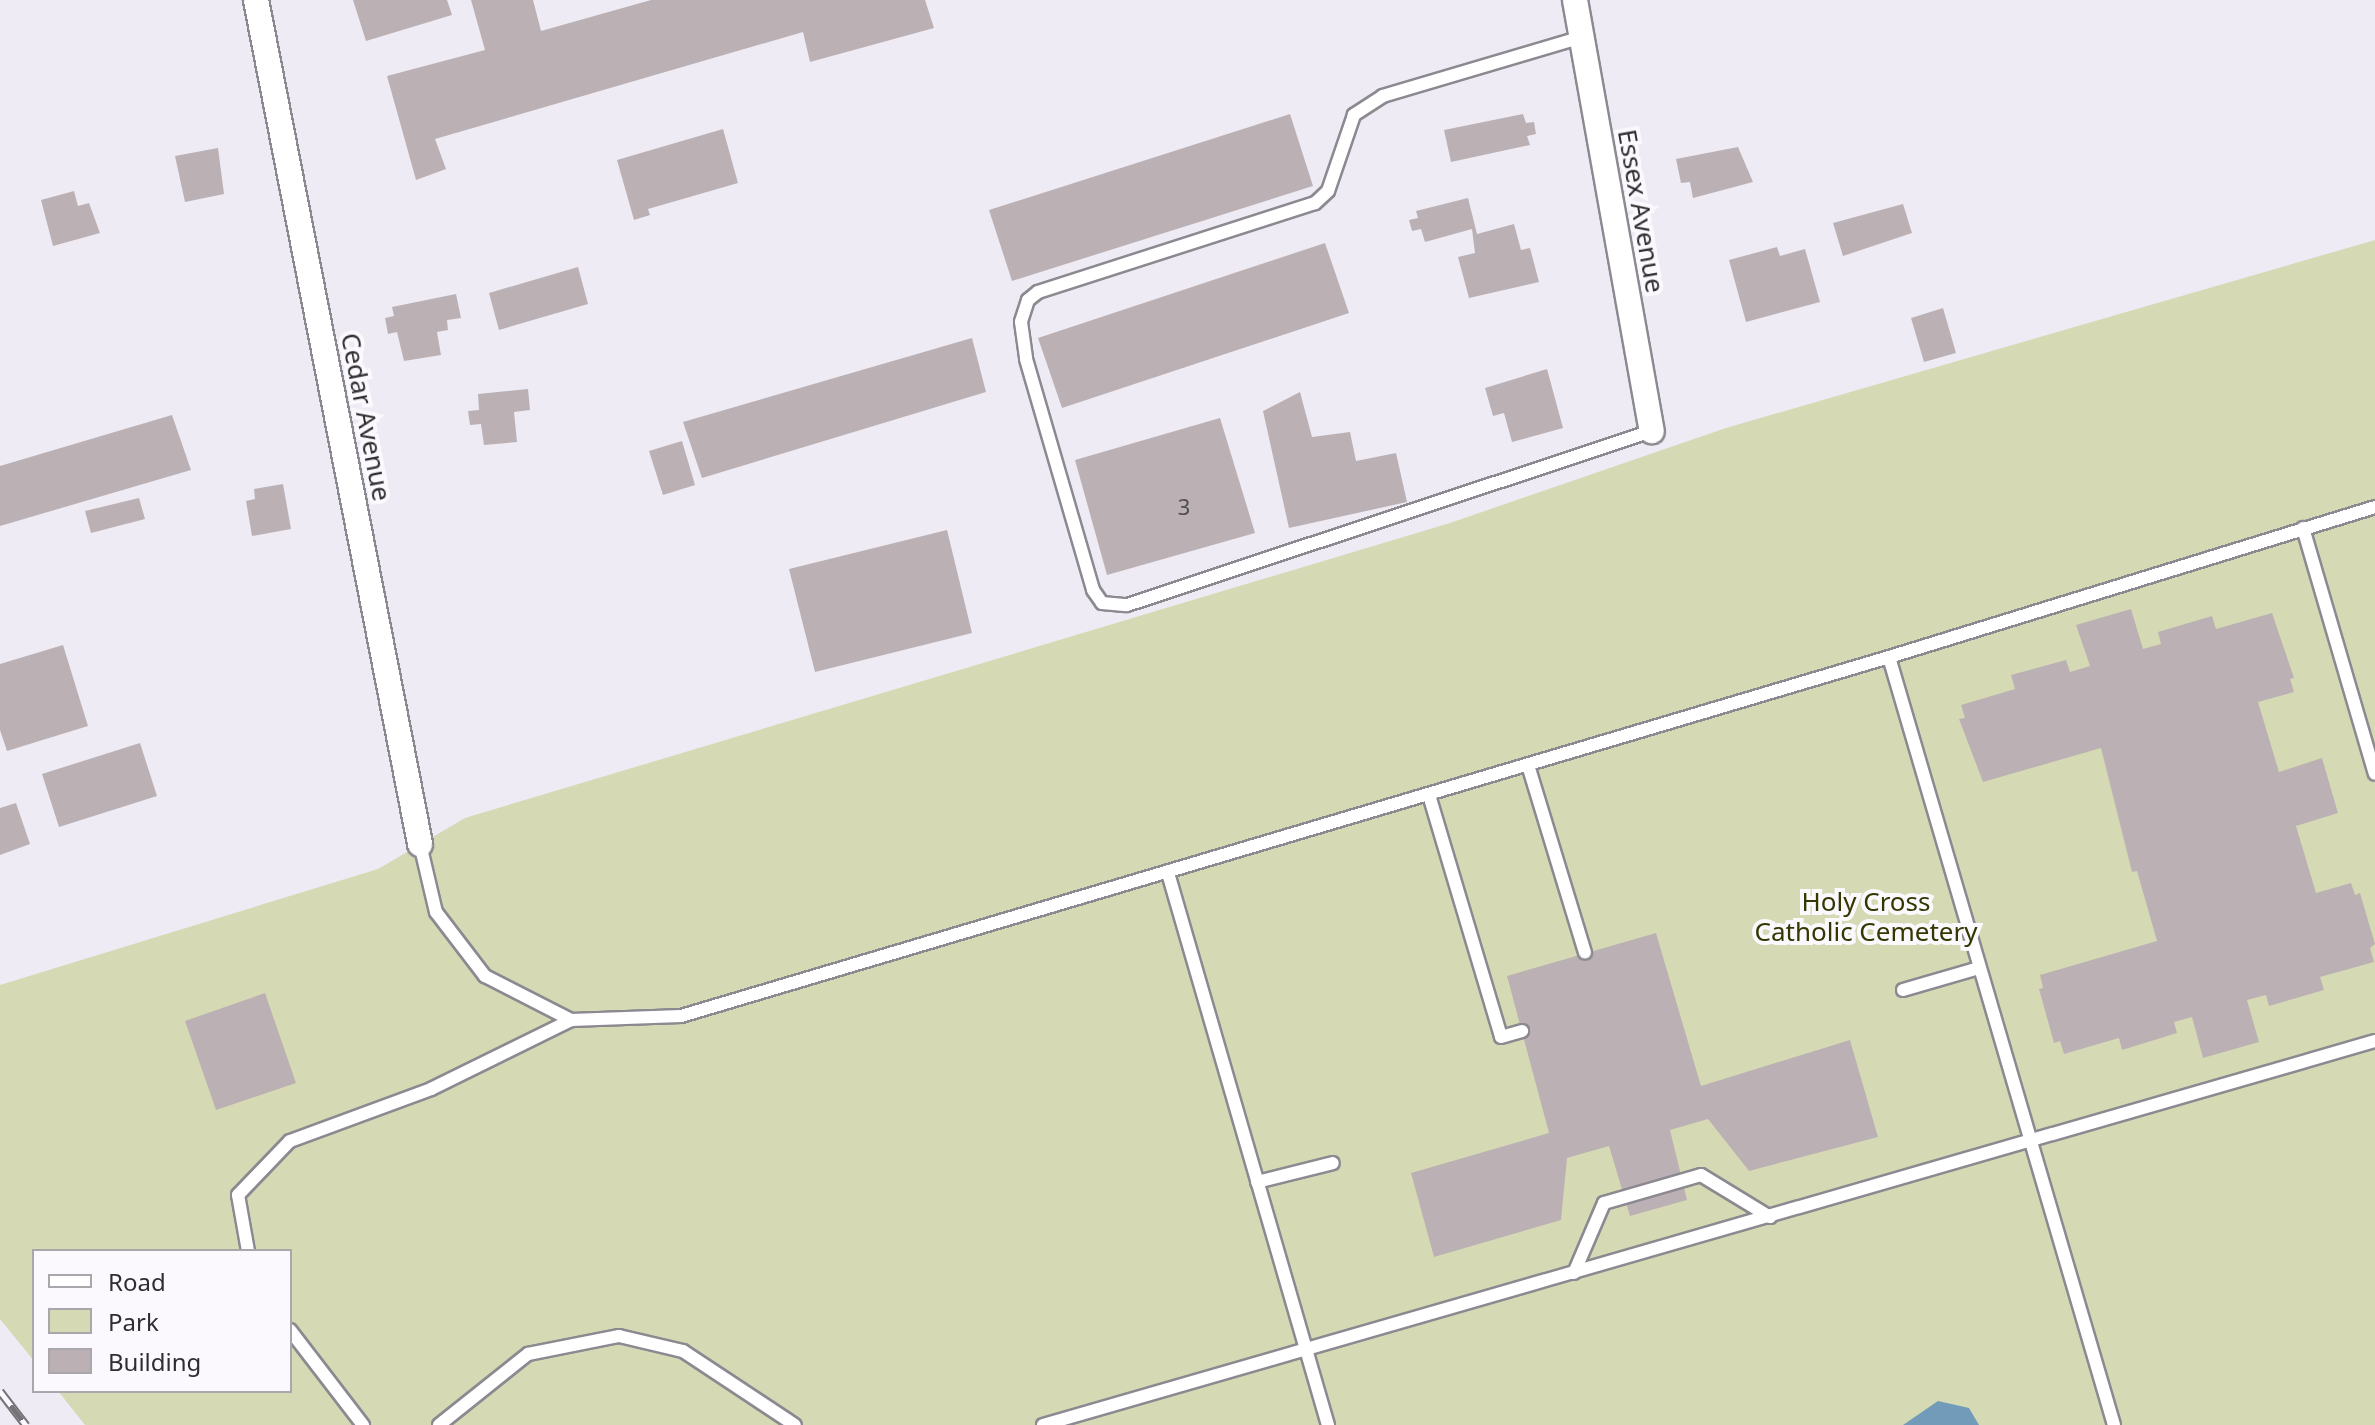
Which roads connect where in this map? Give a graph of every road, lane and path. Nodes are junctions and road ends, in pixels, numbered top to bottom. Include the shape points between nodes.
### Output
1 (256, 0) edge
2 (1575, 0) edge
3 (1582, 37) junction
4 (1652, 431) joint
5 (2375, 507) edge
6 (2303, 528) junction
7 (1889, 657) junction
8 (1528, 765) junction
9 (2375, 774) edge
10 (1429, 795) junction
11 (420, 844) joint
12 (1168, 873) junction
13 (1585, 953) dead end
14 (1979, 968) junction
15 (1903, 990) dead end
16 (571, 1020) junction
17 (1522, 1031) dead end
18 (2375, 1041) edge
19 (2029, 1142) junction
20 (1333, 1163) dead end
21 (1257, 1182) junction
22 (1770, 1217) junction
23 (248, 1249) edge
24 (1574, 1273) junction
25 (292, 1333) edge
26 (1306, 1351) junction
27 (363, 1425) edge
28 (439, 1425) edge
29 (795, 1425) edge
30 (1043, 1425) edge
31 (1328, 1425) edge
32 (2114, 1425) edge

1 - 11 street, Cedar Avenue
2 - 3 street, Essex Avenue
3 - 4 street, Essex Avenue
3 - 4 lane via 1383,96 1354,115 1328,191 1315,203 1038,292 1028,300 1021,322 1026,359 1093,590 1102,603 1127,605
5 - 6 lane
6 - 7 lane
6 - 9 lane
7 - 8 lane
7 - 14 lane
8 - 10 lane
8 - 13 lane
10 - 12 lane
10 - 17 lane via 1501,1037
11 - 16 lane via 436,912 485,976
12 - 16 lane via 681,1016
12 - 21 lane
14 - 15 lane
14 - 19 lane
16 - 23 lane via 431,1089 290,1141 238,1195
18 - 19 lane
19 - 22 lane
19 - 32 lane
20 - 21 lane
21 - 26 lane
22 - 24 lane
22 - 24 lane via 1701,1175 1604,1203
24 - 26 lane
25 - 27 lane
26 - 30 lane
26 - 31 lane
28 - 29 lane via 528,1354 619,1336 683,1351

